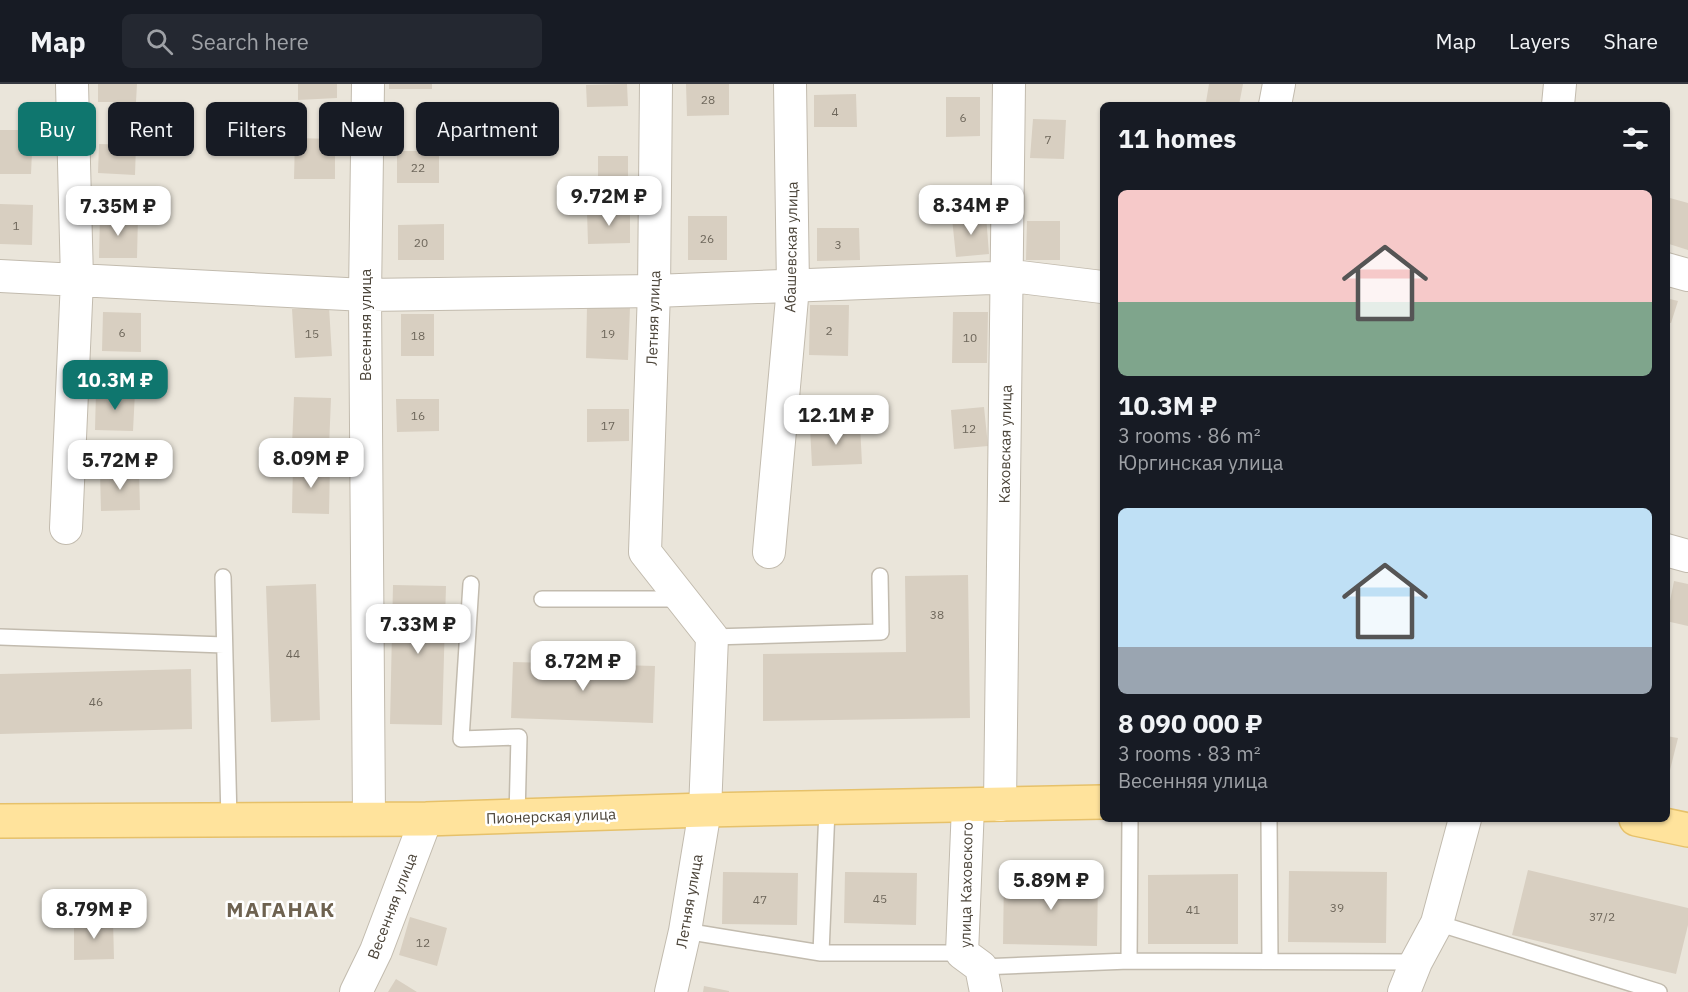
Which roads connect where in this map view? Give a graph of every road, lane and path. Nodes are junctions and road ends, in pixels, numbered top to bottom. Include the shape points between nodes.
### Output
1 (72, 84) edge
2 (368, 84) edge
3 (656, 84) edge
4 (790, 84) edge
5 (1009, 84) edge
6 (1279, 84) edge
7 (1560, 84) edge
8 (1276, 102) edge
9 (1558, 102) edge
10 (1670, 270) edge
11 (1688, 274) edge
12 (0, 276) edge
13 (1008, 278) junction
14 (77, 280) junction
15 (793, 287) junction
16 (1100, 287) edge
17 (654, 291) junction
18 (365, 295) junction
19 (66, 528) dead end
20 (1670, 551) edge
21 (769, 552) dead end
22 (1688, 556) edge
23 (880, 576) dead end
24 (223, 577) dead end
25 (471, 584) dead end
26 (542, 599) dead end
27 (682, 599) junction
28 (0, 637) edge
29 (712, 637) junction
30 (224, 645) junction
31 (1100, 802) edge
32 (1000, 805) junction
33 (968, 806) junction
34 (827, 809) junction
35 (705, 810) junction
36 (369, 818) junction
37 (517, 818) junction
38 (426, 819) junction
39 (229, 820) junction
40 (0, 821) edge
41 (1130, 822) edge
42 (1269, 822) edge
43 (1464, 822) edge
44 (1650, 822) edge
45 (1688, 830) edge
46 (1437, 923) junction
47 (686, 931) junction
48 (821, 953) junction
49 (1129, 961) junction
50 (1270, 961) junction
51 (1416, 962) junction
52 (977, 971) edge
53 (356, 992) edge
54 (671, 992) edge
55 (1404, 992) edge
56 (1659, 992) edge

1 - 14 street
2 - 18 street, Весенняя улица
3 - 17 street, Летняя улица
4 - 15 street, Абашевская улица
5 - 13 street, Каховская улица
6 - 8 street
7 - 9 street
10 - 11 street
12 - 14 street
13 - 15 street
13 - 16 street
13 - 32 street, Каховская улица
14 - 18 street
14 - 19 street
15 - 17 street
15 - 21 street, Абашевская улица
17 - 18 street
17 - 27 street, Летняя улица via 645,552
18 - 36 street, Весенняя улица
20 - 22 street
23 - 29 lane via 881,632
24 - 30 lane
25 - 37 lane via 461,739 519,736
26 - 27 lane
27 - 29 street
28 - 30 lane
29 - 35 street, Летняя улица
30 - 39 lane
31 - 32 main road, Пионерская улица
32 - 33 main road, Пионерская улица
33 - 34 main road, Пионерская улица
33 - 52 street, улица Каховского
34 - 35 main road, Пионерская улица
34 - 48 lane
35 - 37 main road, Пионерская улица
35 - 47 street, Летняя улица
36 - 38 main road, Пионерская улица
36 - 39 main road, Пионерская улица
37 - 38 main road, Пионерская улица
38 - 53 street, Весенняя улица via 376,951
39 - 40 main road, Пионерская улица
41 - 49 lane
42 - 50 lane
43 - 46 street
44 - 45 main road
46 - 51 street
46 - 56 lane
47 - 48 lane
47 - 54 street, Летняя улица
48 - 52 lane
49 - 50 lane
49 - 52 lane
50 - 51 lane
51 - 55 street

